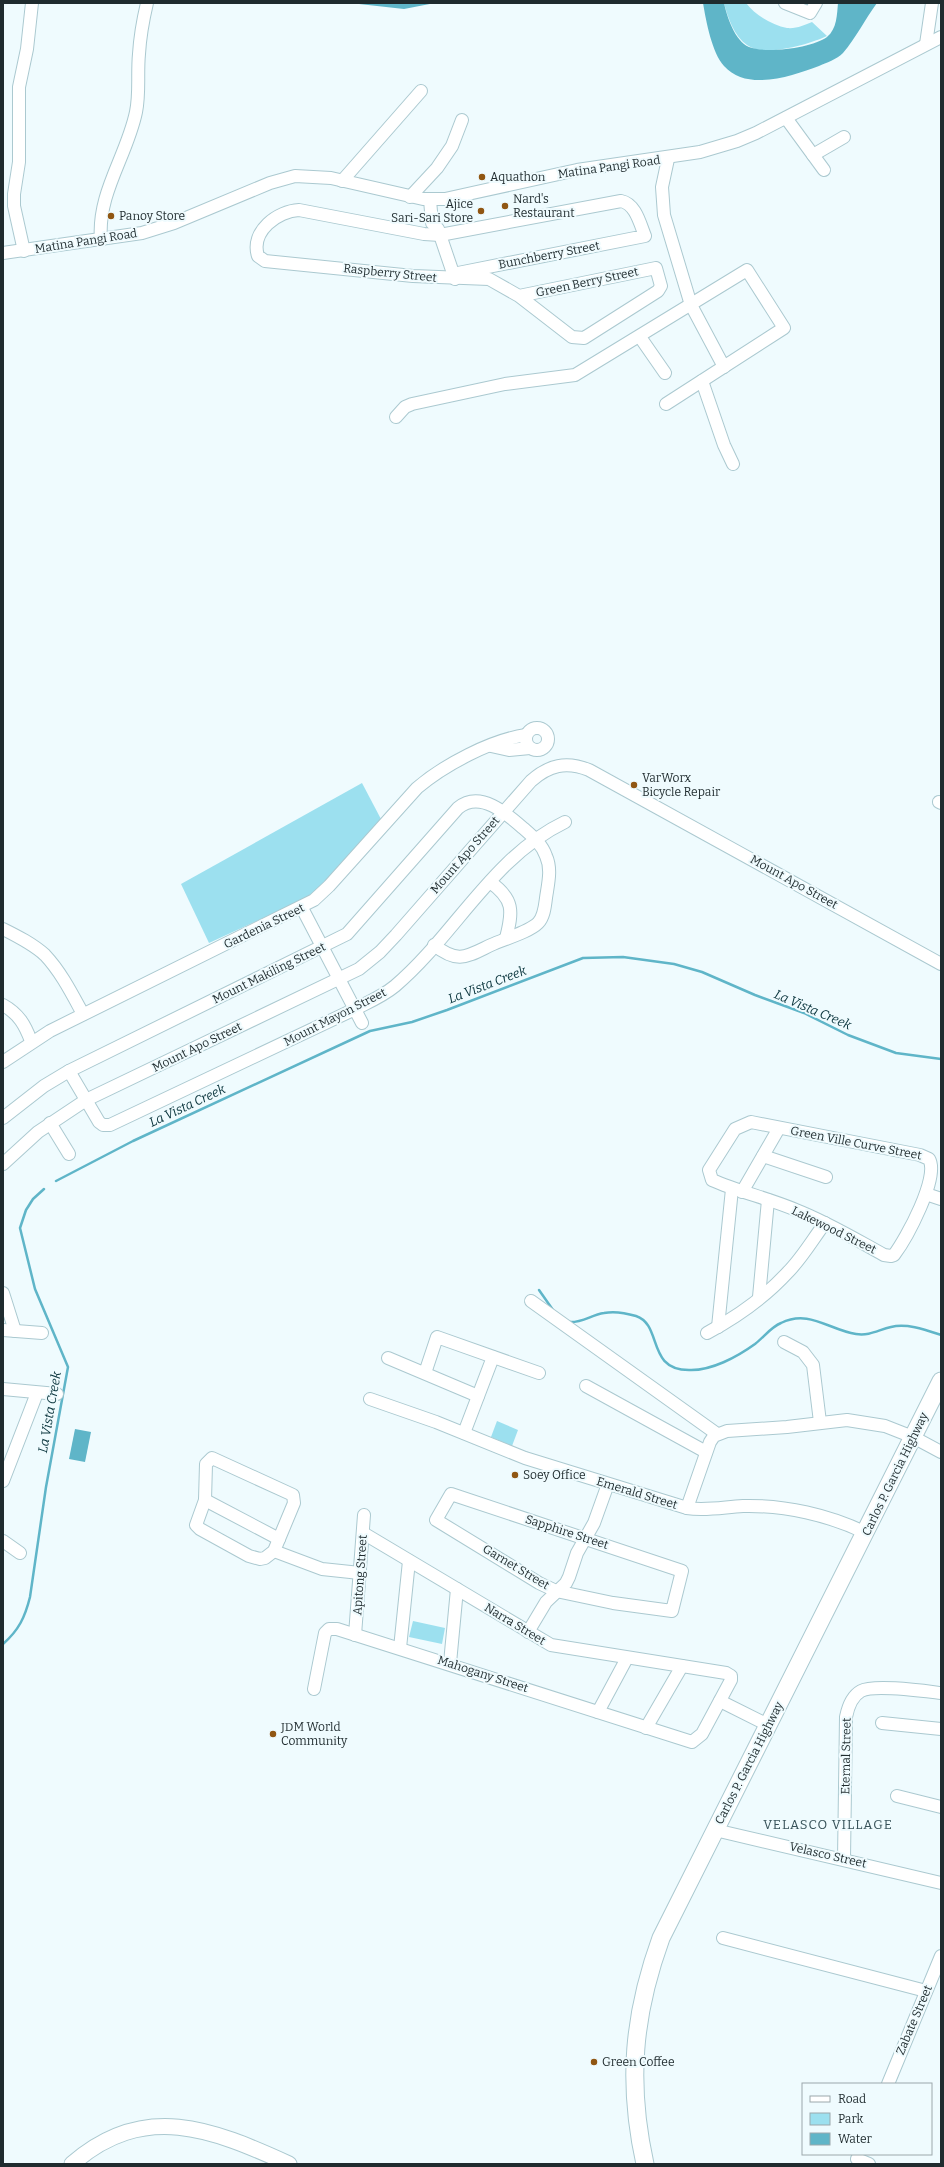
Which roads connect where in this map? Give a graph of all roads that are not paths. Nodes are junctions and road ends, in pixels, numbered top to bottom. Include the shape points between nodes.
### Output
1 (32, 3) edge
2 (147, 3) edge
3 (785, 3) edge
4 (816, 3) edge
5 (932, 3) edge
6 (941, 37) edge
7 (926, 44) junction
8 (421, 91) dead end
9 (786, 118) junction
10 (462, 120) dead end
11 (844, 136) dead end
12 (813, 155) junction
13 (668, 159) junction
14 (824, 170) dead end
15 (342, 181) junction
16 (410, 197) junction
17 (433, 200) junction
18 (439, 232) junction
19 (101, 240) junction
20 (24, 251) junction
21 (3, 253) edge
22 (489, 266) junction
23 (454, 276) junction
24 (489, 279) junction
25 (519, 296) junction
26 (691, 304) junction
27 (640, 337) junction
28 (578, 339) joint
29 (724, 367) junction
30 (665, 373) dead end
31 (702, 381) junction
32 (666, 404) dead end
33 (396, 417) dead end
34 (733, 464) dead end
35 (526, 735) junction
36 (491, 746) junction
37 (536, 749) junction
38 (550, 767) junction
39 (503, 811) junction
40 (565, 822) dead end
41 (534, 839) junction
42 (490, 882) junction
43 (302, 908) junction
44 (3, 929) edge
45 (506, 938) junction
46 (434, 945) junction
47 (323, 947) junction
48 (941, 964) edge
49 (340, 978) junction
50 (3, 1005) edge
51 (355, 1009) junction
52 (83, 1014) junction
53 (362, 1023) dead end
54 (31, 1041) junction
55 (3, 1062) edge
56 (69, 1071) junction
57 (86, 1100) junction
58 (3, 1118) edge
59 (50, 1123) junction
60 (779, 1128) junction
61 (69, 1154) dead end
62 (763, 1156) junction
63 (3, 1164) edge
64 (826, 1177) dead end
65 (737, 1190) junction
66 (926, 1194) junction
67 (941, 1199) edge
68 (768, 1200) junction
69 (825, 1223) junction
70 (3, 1293) edge
71 (759, 1297) junction
72 (532, 1301) dead end
73 (718, 1327) junction
74 (9, 1330) edge
75 (42, 1333) dead end
76 (706, 1333) dead end
77 (784, 1342) dead end
78 (493, 1357) junction
79 (388, 1358) dead end
80 (425, 1373) junction
81 (539, 1373) dead end
82 (941, 1381) edge
83 (586, 1386) dead end
84 (3, 1389) edge
85 (37, 1393) junction
86 (57, 1394) dead end
87 (478, 1396) junction
88 (370, 1399) dead end
89 (820, 1422) junction
90 (464, 1433) junction
91 (717, 1434) junction
92 (913, 1437) junction
93 (706, 1452) junction
94 (941, 1452) edge
95 (3, 1481) edge
96 (608, 1484) junction
97 (451, 1494) joint
98 (205, 1500) junction
99 (687, 1508) junction
100 (364, 1515) dead end
101 (363, 1533) junction
102 (866, 1533) junction
103 (585, 1538) junction
104 (279, 1539) junction
105 (3, 1541) edge
106 (274, 1551) junction
107 (20, 1553) dead end
108 (409, 1561) junction
109 (360, 1573) junction
110 (457, 1589) junction
111 (556, 1591) junction
112 (672, 1611) joint
113 (528, 1632) junction
114 (355, 1635) junction
115 (400, 1648) junction
116 (627, 1658) junction
117 (450, 1663) junction
118 (682, 1666) junction
119 (314, 1689) dead end
120 (941, 1693) edge
121 (720, 1701) junction
122 (598, 1712) junction
123 (882, 1723) dead end
124 (768, 1725) junction
125 (646, 1728) junction
126 (941, 1729) edge
127 (897, 1796) dead end
128 (941, 1807) edge
129 (715, 1830) junction
130 (844, 1859) junction
131 (941, 1883) edge
132 (724, 1938) dead end
133 (941, 1956) edge
134 (926, 1991) junction
135 (888, 2083) edge
136 (857, 2159) edge
137 (72, 2164) edge
138 (289, 2164) edge
139 (645, 2164) edge
140 (869, 2164) edge

1 - 20 street via 27,49 19,87 19,162 14,194 14,206
2 - 19 street via 138,56 138,101 132,131 104,199 100,226
3 - 4 street via 810,13
5 - 7 street
6 - 7 street, Matina Pangi Road
7 - 9 street, Matina Pangi Road
8 - 15 street
9 - 12 street
9 - 13 street, Matina Pangi Road via 737,141
10 - 16 street via 452,146 437,168
11 - 12 street
12 - 14 street
13 - 17 street, Matina Pangi Road via 577,170
13 - 26 street via 662,187 664,215
15 - 16 street, Matina Pangi Road
15 - 19 street, Matina Pangi Road via 311,175 286,178 157,229
16 - 17 street, Matina Pangi Road
17 - 18 street via 440,222
18 - 22 street, Bunchberry Street via 621,202 633,209 645,236
18 - 23 street
18 - 23 street, Raspberry Street via 424,234 310,210 293,210 280,214 266,226 258,244 258,256 265,261
19 - 20 street, Matina Pangi Road
20 - 21 street, Matina Pangi Road
22 - 23 street, Bunchberry Street
22 - 24 street
23 - 24 street, Raspberry Street
24 - 25 street, Raspberry Street
25 - 28 street, Raspberry Street
25 - 28 street, Green Berry Street via 656,268 660,288 584,338
26 - 27 street
26 - 29 street
26 - 29 street via 747,270 784,328
27 - 30 street
27 - 33 street via 575,375 505,384 412,404 405,407
29 - 31 street
31 - 32 street
31 - 34 street
35 - 36 street, Gardenia Street via 509,738
35 - 37 street via 526,744
35 - 37 street via 534,728 544,731 548,741
36 - 37 street via 509,750
36 - 43 street, Gardenia Street via 448,766 417,788 329,886
37 - 38 street
38 - 39 street, Mount Apo Street via 531,781
38 - 48 street, Mount Apo Street via 568,764 589,770
39 - 41 street, Mount Makiling Street
39 - 47 street, Mount Makiling Street via 478,802 466,802 461,805 357,925 347,934
39 - 49 street, Mount Apo Street via 380,952 359,969
40 - 41 street, Mount Mayon Street
41 - 42 street, Mount Mayon Street
41 - 45 street, Mount Makiling Street via 541,846 548,862 544,911 540,922 535,926
42 - 45 street via 500,889 510,902 510,923
42 - 46 street, Mount Mayon Street
43 - 47 street
43 - 52 street, Gardenia Street
44 - 52 street via 44,954 56,968
45 - 46 street, Mount Makiling Street via 459,958 445,954
46 - 51 street, Mount Mayon Street via 394,986
47 - 49 street
47 - 56 street, Mount Makiling Street
49 - 51 street
49 - 57 street, Mount Apo Street
50 - 54 street via 16,1014 25,1025
51 - 53 street
51 - 57 street, Mount Mayon Street via 112,1124 103,1125 99,1122
52 - 54 street, Gardenia Street
54 - 55 street, Gardenia Street
56 - 57 street
56 - 58 street, Mount Makiling Street via 44,1086
57 - 59 street, Mount Apo Street
59 - 61 street
59 - 63 street, Mount Apo Street
60 - 62 street
60 - 65 street, Green Ville Curve Street via 751,1122 735,1129 709,1170 712,1180
60 - 66 street, Green Ville Curve Street via 920,1154 931,1162 931,1178
62 - 64 street
62 - 65 street
65 - 68 street, Lakewood Street
65 - 73 street
66 - 67 street
66 - 69 street, Lakewood Street via 896,1252 891,1256 884,1255
68 - 69 street, Lakewood Street
68 - 71 street
69 - 71 street via 790,1271
70 - 74 street
71 - 73 street
72 - 91 street
73 - 76 street
74 - 75 street
77 - 89 street via 803,1352 813,1365
78 - 80 street via 437,1337
78 - 81 street
78 - 87 street
79 - 80 street
80 - 87 street
82 - 92 highway, Carlos P. Garcia Highway
83 - 93 street
84 - 85 street
85 - 86 street
85 - 95 street
87 - 90 street
88 - 90 street, Emerald Street
89 - 91 street via 787,1427 727,1430
89 - 92 street via 863,1421
90 - 96 street, Emerald Street via 525,1458
91 - 93 street
92 - 94 street
92 - 102 highway, Carlos P. Garcia Highway
93 - 99 street
96 - 99 street, Emerald Street
96 - 103 street via 594,1523
97 - 103 street, Sapphire Street
97 - 111 street, Garnet Street via 436,1520
98 - 104 street
98 - 104 street via 207,1461 212,1458 290,1492 294,1503
98 - 106 street via 196,1522 200,1529 255,1559 265,1558
99 - 102 street, Emerald Street via 706,1510 743,1506 794,1511 836,1520
100 - 101 street, Apitong Street
101 - 108 street, Narra Street
101 - 109 street, Apitong Street
102 - 124 highway, Carlos P. Garcia Highway
103 - 111 street via 566,1583
103 - 112 street, Sapphire Street via 682,1571
104 - 106 street
105 - 107 street
106 - 109 street via 322,1569
108 - 110 street, Narra Street
108 - 115 street
109 - 114 street, Apitong Street
110 - 113 street, Narra Street
110 - 117 street
111 - 112 street, Garnet Street via 606,1602
111 - 113 street via 546,1602
113 - 116 street, Narra Street via 544,1642 559,1647
114 - 115 street, Mahogany Street
114 - 119 street, Mahogany Street via 337,1629 327,1630
115 - 117 street, Mahogany Street
116 - 118 street, Narra Street
116 - 122 street
117 - 122 street, Mahogany Street
118 - 121 street, Narra Street via 731,1676
118 - 125 street
120 - 130 street, Eternal Street via 874,1688 861,1691 851,1702 846,1717
121 - 124 street
121 - 125 street, Mahogany Street via 702,1734 695,1741 687,1741
122 - 125 street, Mahogany Street
123 - 126 street
124 - 129 highway, Carlos P. Garcia Highway
127 - 128 street
129 - 130 street, Velasco Street
129 - 139 highway, Carlos P. Garcia Highway via 661,1938 646,1982 639,2015 635,2043 634,2090 636,2118
130 - 131 street, Velasco Street
132 - 134 street
133 - 134 street, Zabate Street
134 - 135 street, Zabate Street
136 - 140 street
137 - 138 main road via 95,2146 123,2133 164,2126 204,2130 221,2135

